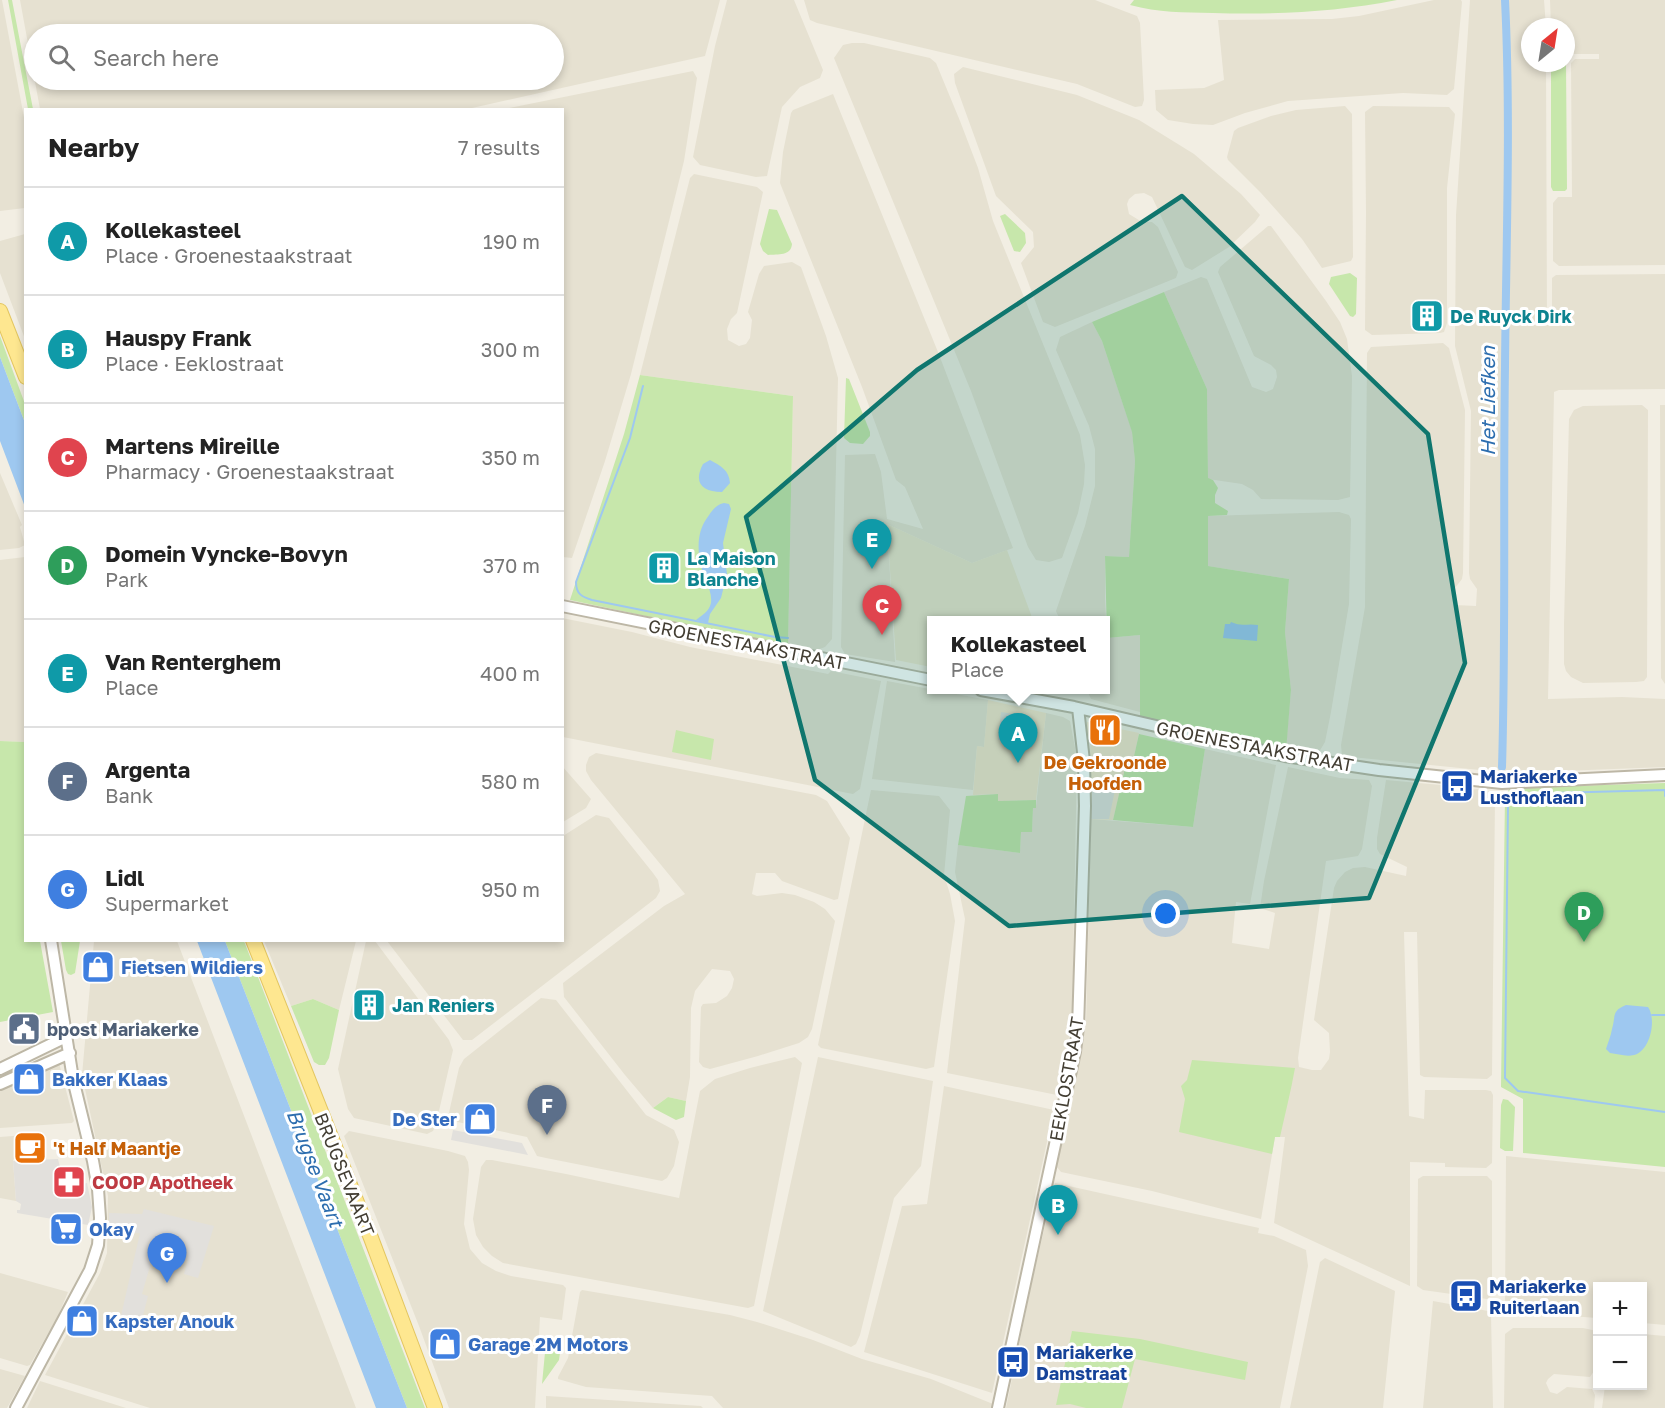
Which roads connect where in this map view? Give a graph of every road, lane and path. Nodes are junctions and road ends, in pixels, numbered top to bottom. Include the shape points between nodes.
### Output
1 (0, 311) edge
2 (24, 372) edge
3 (564, 606) edge
4 (927, 679) edge
5 (1003, 694) edge
6 (1078, 708) junction
7 (1665, 775) edge
8 (51, 942) edge
9 (254, 942) edge
10 (66, 1037) junction
11 (70, 1053) junction
12 (0, 1069) edge
13 (0, 1084) edge
14 (16, 1408) edge
15 (435, 1408) edge
16 (998, 1408) edge

1 - 2 main road
3 - 4 street, GROENESTAAKSTRAAT
5 - 6 street, GROENESTAAKSTRAAT
6 - 7 street, GROENESTAAKSTRAAT via 1285,756 1474,781
6 - 16 street, EEKLOSTRAAT via 1085,806 1078,1028
8 - 10 street
9 - 15 main road, BRUGSEVAART
10 - 11 street
10 - 12 street
11 - 13 street
11 - 14 street via 98,1189 98,1245 90,1271

